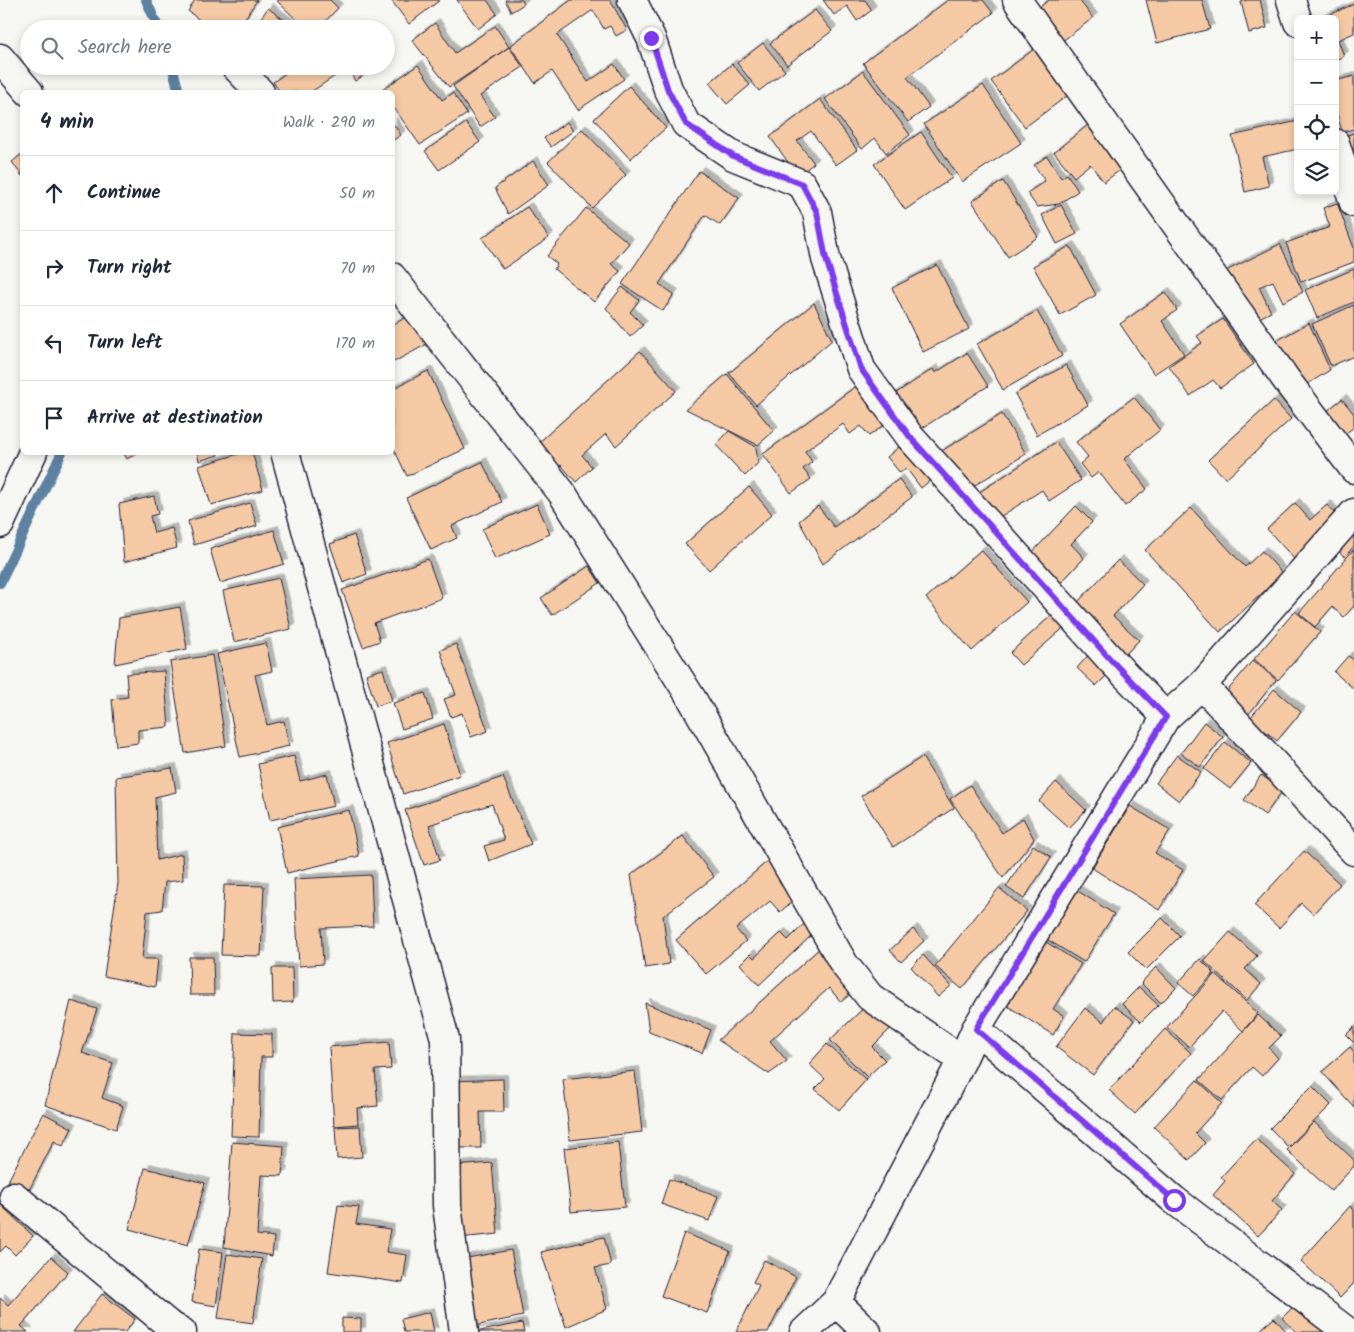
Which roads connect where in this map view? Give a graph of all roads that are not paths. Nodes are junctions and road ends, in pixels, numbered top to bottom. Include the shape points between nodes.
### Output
1 (632, 0) edge
2 (1017, 0) edge
3 (1291, 0) edge
4 (1296, 15) edge
5 (0, 58) edge
6 (244, 75) edge
7 (27, 90) edge
8 (258, 90) edge
9 (1337, 150) edge
10 (1354, 203) edge
11 (395, 281) edge
12 (32, 455) edge
13 (285, 455) edge
14 (1354, 469) edge
15 (1354, 513) edge
16 (0, 524) edge
17 (1202, 685) junction
18 (1166, 717) junction
19 (1354, 851) edge
20 (976, 1029) junction
21 (962, 1060) junction
22 (14, 1196) dead end
23 (836, 1302) junction
24 (182, 1332) edge
25 (464, 1332) edge
26 (804, 1332) edge
27 (867, 1332) edge
28 (1348, 1332) edge

1 - 18 street via 651,38 668,90 686,124 733,156 802,184 817,212 826,259 861,369 910,437
2 - 14 street via 1290,385
3 - 4 street
5 - 7 street
6 - 8 street
9 - 10 street
11 - 21 street via 562,493 692,699 844,964 870,997
12 - 16 street
13 - 25 street via 445,1039 447,1206
15 - 17 street
17 - 18 street
17 - 19 street
18 - 20 street
20 - 21 street
20 - 28 street via 1174,1200
21 - 23 street
22 - 24 street via 169,1325
23 - 26 street
23 - 27 street

